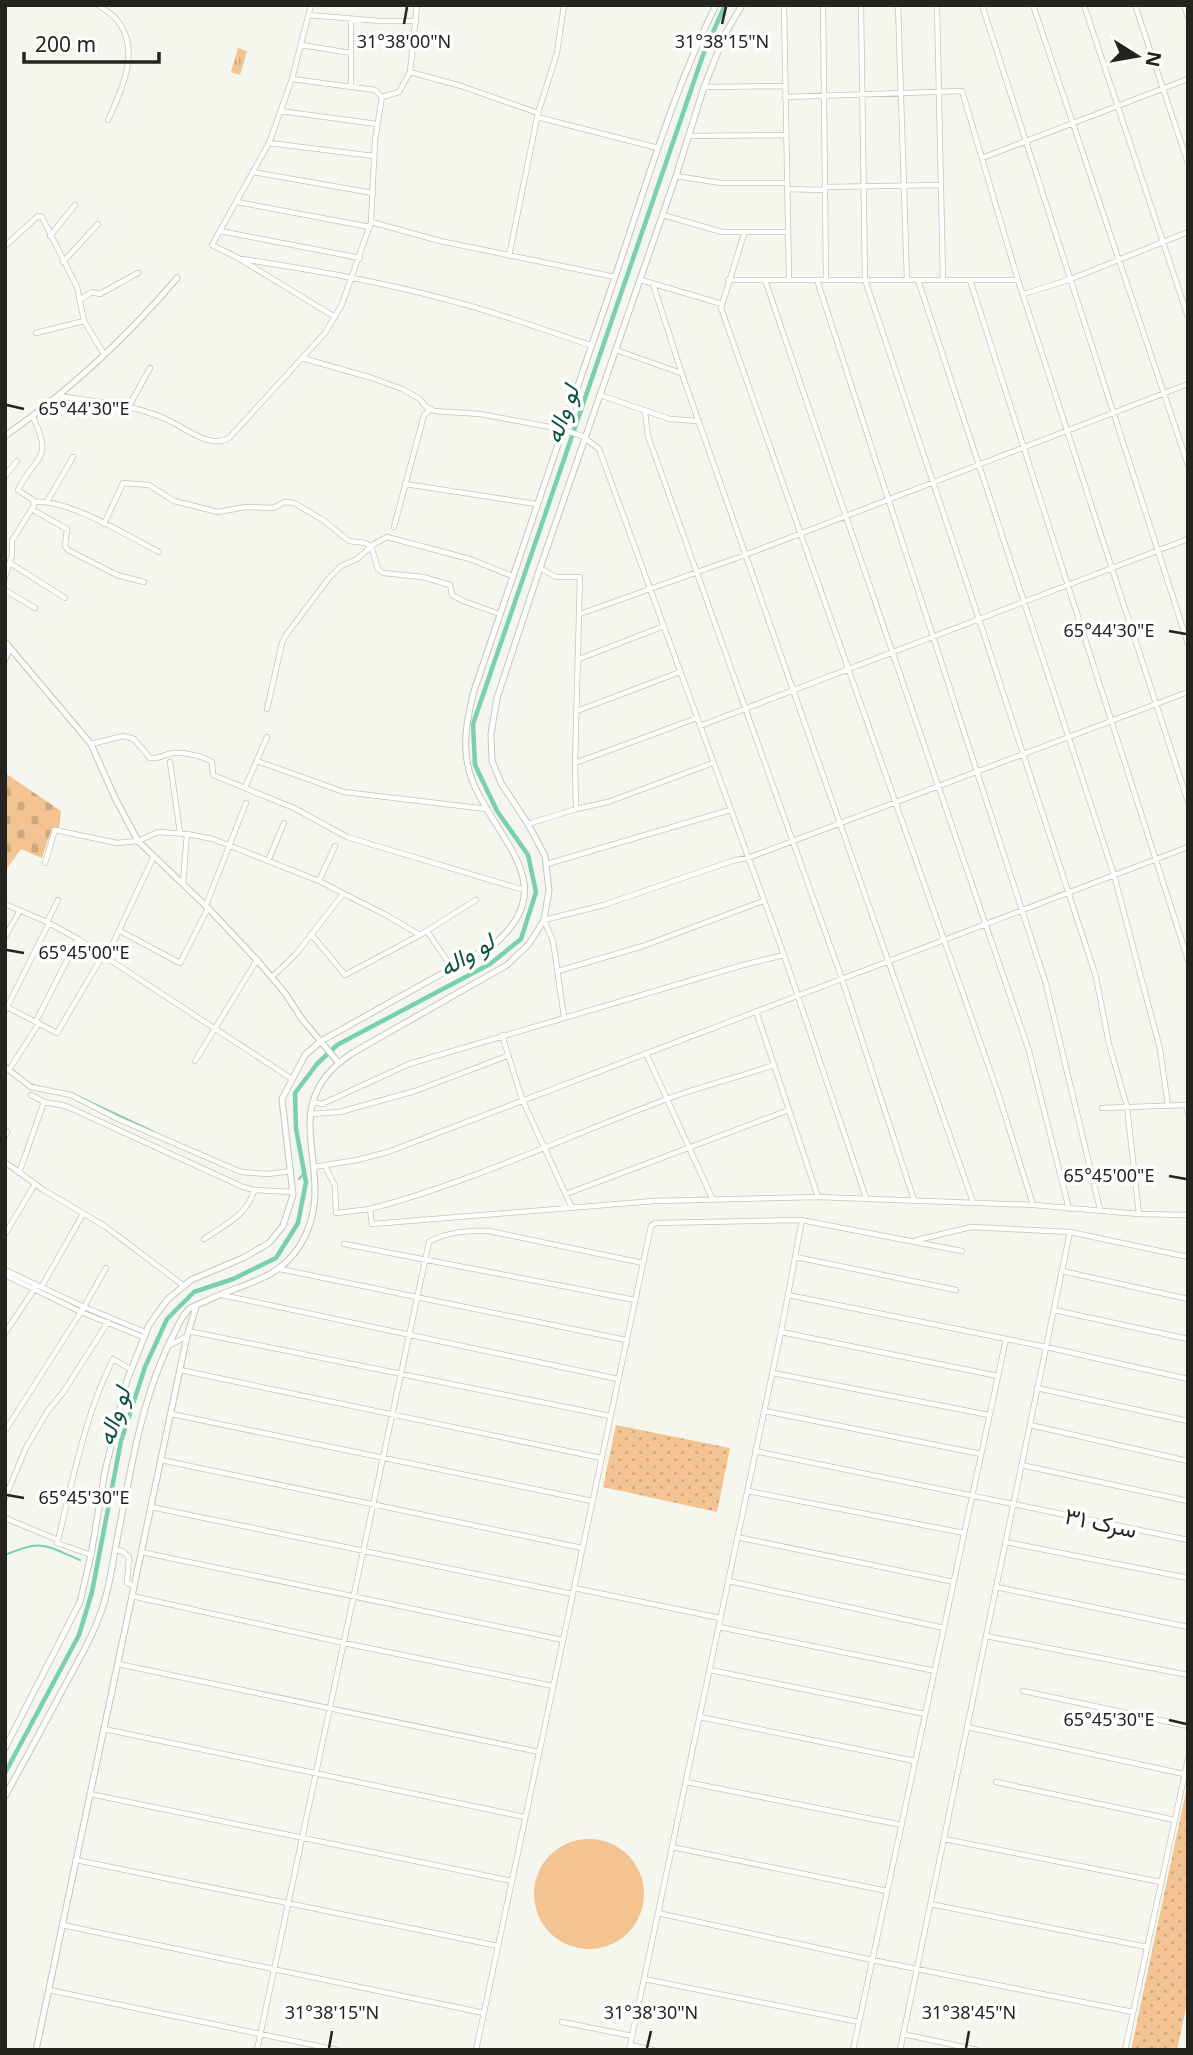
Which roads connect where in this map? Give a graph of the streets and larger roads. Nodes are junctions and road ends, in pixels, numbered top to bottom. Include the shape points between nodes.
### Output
1 (98, 5) edge
2 (311, 5) edge
3 (417, 5) edge
4 (564, 5) edge
5 (716, 5) edge
6 (742, 5) edge
7 (784, 5) edge
8 (823, 5) edge
9 (862, 5) edge
10 (898, 5) edge
11 (937, 5) edge
12 (982, 5) edge
13 (1033, 5) edge
14 (1084, 5) edge
15 (1135, 5) edge
16 (1184, 5) edge
17 (309, 15) junction
18 (1188, 17) edge
19 (351, 19) junction
20 (416, 21) junction
21 (301, 45) junction
22 (351, 53) junction
23 (410, 72) junction
24 (292, 79) junction
25 (1188, 79) edge
26 (785, 86) junction
27 (351, 87) junction
28 (704, 87) junction
29 (1163, 89) junction
30 (939, 92) junction
31 (863, 94) junction
32 (901, 94) junction
33 (824, 95) junction
34 (785, 96) junction
35 (382, 97) junction
36 (1118, 106) junction
37 (280, 111) junction
38 (537, 115) junction
39 (108, 120) dead end
40 (1073, 123) junction
41 (377, 124) junction
42 (786, 135) junction
43 (689, 136) junction
44 (1027, 141) junction
45 (269, 143) junction
46 (658, 148) junction
47 (374, 156) junction
48 (982, 158) junction
49 (1188, 163) edge
50 (253, 172) junction
51 (676, 176) junction
52 (941, 185) junction
53 (787, 186) junction
54 (904, 186) junction
55 (864, 187) junction
56 (825, 189) junction
57 (373, 193) junction
58 (237, 202) junction
59 (75, 205) dead end
60 (663, 215) junction
61 (98, 224) dead end
62 (371, 225) junction
63 (220, 231) junction
64 (788, 232) junction
65 (1188, 232) edge
66 (744, 234) junction
67 (50, 236) junction
68 (1163, 241) junction
69 (5, 246) edge
70 (509, 256) junction
71 (238, 258) junction
72 (360, 258) junction
73 (1118, 259) junction
74 (63, 262) junction
75 (138, 273) dead end
76 (354, 277) junction
77 (615, 277) junction
78 (177, 278) dead end
79 (1018, 279) junction
80 (1071, 279) junction
81 (641, 280) junction
82 (728, 280) junction
83 (765, 280) junction
84 (789, 280) junction
85 (817, 280) junction
86 (826, 280) junction
87 (865, 280) junction
88 (907, 280) junction
89 (918, 280) junction
90 (943, 280) junction
91 (970, 280) junction
92 (653, 284) junction
93 (1024, 294) junction
94 (81, 299) junction
95 (722, 304) junction
96 (335, 317) junction
97 (1188, 317) edge
98 (84, 321) junction
99 (36, 333) dead end
100 (590, 345) junction
101 (616, 349) junction
102 (104, 354) junction
103 (302, 358) junction
104 (150, 368) dead end
105 (682, 374) junction
106 (1188, 384) edge
107 (1163, 393) junction
108 (600, 395) junction
109 (59, 396) junction
110 (129, 407) junction
111 (431, 410) junction
112 (645, 412) junction
113 (1114, 412) junction
114 (33, 417) junction
115 (699, 421) junction
116 (564, 430) junction
117 (1069, 430) junction
118 (5, 436) edge
119 (583, 437) junction
120 (1023, 447) junction
121 (73, 457) dead end
122 (17, 461) dead end
123 (978, 464) junction
124 (1188, 465) edge
125 (5, 476) edge
126 (934, 483) junction
127 (405, 484) junction
128 (889, 499) junction
129 (48, 500) junction
130 (35, 502) junction
131 (536, 504) junction
132 (33, 510) junction
133 (846, 515) junction
134 (104, 524) junction
135 (394, 527) dead end
136 (800, 533) junction
137 (1188, 539) edge
138 (371, 546) junction
139 (1157, 550) junction
140 (159, 552) dead end
141 (746, 555) junction
142 (10, 563) junction
143 (540, 568) junction
144 (1113, 568) junction
145 (696, 573) junction
146 (512, 576) junction
147 (5, 577) edge
148 (144, 582) dead end
149 (1068, 585) junction
150 (5, 590) edge
151 (652, 590) junction
152 (65, 598) dead end
153 (1024, 602) junction
154 (35, 608) dead end
155 (500, 614) junction
156 (580, 614) junction
157 (979, 619) junction
158 (664, 626) junction
159 (934, 636) junction
160 (5, 642) edge
161 (1188, 644) edge
162 (10, 648) junction
163 (893, 652) junction
164 (579, 659) junction
165 (5, 660) edge
166 (848, 668) junction
167 (680, 672) junction
168 (793, 689) junction
169 (1188, 692) edge
170 (1157, 704) junction
171 (745, 708) junction
172 (267, 709) dead end
173 (577, 711) junction
174 (697, 718) junction
175 (1112, 721) junction
176 (700, 726) junction
177 (267, 737) dead end
178 (1069, 738) junction
179 (91, 744) junction
180 (1024, 754) junction
181 (257, 761) junction
182 (170, 762) dead end
183 (575, 762) junction
184 (713, 763) junction
185 (978, 772) junction
186 (939, 787) junction
187 (245, 788) junction
188 (1188, 802) edge
189 (246, 803) dead end
190 (896, 803) junction
191 (487, 809) junction
192 (576, 809) junction
193 (730, 810) junction
194 (284, 823) dead end
195 (528, 824) junction
196 (841, 824) junction
197 (180, 833) junction
198 (187, 834) junction
199 (138, 841) junction
200 (793, 842) junction
201 (229, 846) junction
202 (335, 846) dead end
203 (1188, 848) edge
204 (155, 856) junction
205 (748, 858) junction
206 (1157, 859) junction
207 (268, 861) junction
208 (45, 863) dead end
209 (547, 864) junction
210 (1114, 875) junction
211 (319, 881) junction
212 (183, 884) junction
213 (524, 890) junction
214 (1069, 892) junction
215 (343, 894) junction
216 (58, 900) dead end
217 (475, 900) dead end
218 (764, 901) junction
219 (5, 904) edge
220 (207, 906) junction
221 (1023, 910) junction
222 (19, 912) junction
223 (544, 920) junction
224 (48, 922) junction
225 (986, 923) junction
226 (120, 931) junction
227 (427, 931) junction
228 (312, 934) junction
229 (420, 935) junction
230 (5, 937) edge
231 (78, 939) junction
232 (944, 939) junction
233 (784, 955) junction
234 (104, 956) junction
235 (257, 960) junction
236 (890, 960) junction
237 (1188, 960) edge
238 (452, 968) junction
239 (558, 971) junction
240 (272, 977) junction
241 (842, 979) junction
242 (798, 995) junction
243 (6, 1008) edge
244 (756, 1011) junction
245 (564, 1017) junction
246 (37, 1022) junction
247 (215, 1028) junction
248 (502, 1035) junction
249 (323, 1043) junction
250 (646, 1053) junction
251 (507, 1056) junction
252 (195, 1061) dead end
253 (337, 1061) junction
254 (774, 1065) junction
255 (7, 1069) edge
256 (292, 1079) junction
257 (31, 1095) dead end
258 (668, 1099) junction
259 (522, 1100) junction
260 (44, 1102) junction
261 (312, 1102) junction
262 (1168, 1106) junction
263 (1127, 1107) junction
264 (1102, 1108) dead end
265 (789, 1110) junction
266 (1188, 1113) edge
267 (309, 1114) junction
268 (691, 1147) junction
269 (545, 1149) junction
270 (5, 1162) edge
271 (325, 1166) junction
272 (313, 1167) junction
273 (292, 1171) junction
274 (19, 1173) junction
275 (35, 1184) junction
276 (254, 1190) junction
277 (293, 1192) junction
278 (566, 1194) junction
279 (818, 1197) junction
280 (866, 1198) junction
281 (713, 1200) junction
282 (914, 1200) junction
283 (973, 1202) junction
284 (1033, 1205) junction
285 (572, 1208) junction
286 (370, 1209) junction
287 (1069, 1209) junction
288 (1100, 1209) junction
289 (83, 1214) junction
290 (1139, 1214) junction
291 (1188, 1215) edge
292 (802, 1220) junction
293 (1070, 1232) junction
294 (5, 1234) edge
295 (204, 1239) dead end
296 (913, 1241) junction
297 (344, 1244) dead end
298 (962, 1251) dead end
299 (796, 1257) junction
300 (1188, 1257) edge
301 (425, 1259) junction
302 (643, 1263) junction
303 (106, 1268) dead end
304 (280, 1269) junction
305 (5, 1270) edge
306 (1062, 1270) junction
307 (5, 1275) edge
308 (184, 1286) junction
309 (38, 1287) junction
310 (956, 1290) dead end
311 (221, 1294) junction
312 (788, 1295) junction
313 (417, 1297) junction
314 (1188, 1299) edge
315 (635, 1300) junction
316 (196, 1306) junction
317 (82, 1310) junction
318 (1054, 1310) junction
319 (107, 1322) junction
320 (781, 1332) junction
321 (5, 1333) edge
322 (189, 1333) junction
323 (144, 1334) junction
324 (409, 1335) junction
325 (1006, 1339) junction
326 (1188, 1339) edge
327 (626, 1340) junction
328 (169, 1345) junction
329 (1046, 1347) junction
330 (130, 1369) junction
331 (180, 1370) junction
332 (773, 1373) junction
333 (400, 1375) junction
334 (998, 1376) junction
335 (618, 1379) junction
336 (1188, 1380) edge
337 (1037, 1388) junction
338 (765, 1411) junction
339 (171, 1414) junction
340 (392, 1414) junction
341 (989, 1415) junction
342 (610, 1416) junction
343 (1188, 1420) edge
344 (1030, 1425) junction
345 (5, 1431) edge
346 (755, 1451) junction
347 (981, 1454) junction
348 (383, 1458) junction
349 (601, 1458) junction
350 (161, 1460) junction
351 (1188, 1461) edge
352 (1021, 1465) junction
353 (748, 1491) junction
354 (972, 1495) junction
355 (5, 1498) edge
356 (592, 1501) junction
357 (1188, 1501) edge
358 (373, 1504) junction
359 (1013, 1504) junction
360 (151, 1507) junction
361 (5, 1518) edge
362 (964, 1533) junction
363 (737, 1537) junction
364 (58, 1539) junction
365 (1188, 1541) edge
366 (1005, 1542) junction
367 (582, 1548) junction
368 (115, 1550) junction
369 (363, 1551) junction
370 (141, 1552) junction
371 (91, 1555) junction
372 (1188, 1578) edge
373 (729, 1581) junction
374 (954, 1582) junction
375 (134, 1586) junction
376 (996, 1587) junction
377 (573, 1591) junction
378 (132, 1596) junction
379 (353, 1597) junction
380 (721, 1618) junction
381 (719, 1627) junction
382 (1188, 1627) edge
383 (944, 1628) junction
384 (986, 1636) junction
385 (563, 1640) junction
386 (344, 1643) junction
387 (118, 1664) junction
388 (710, 1670) junction
389 (935, 1671) junction
390 (1188, 1675) edge
391 (553, 1686) junction
392 (1023, 1691) dead end
393 (330, 1708) junction
394 (925, 1714) junction
395 (700, 1717) junction
396 (1188, 1726) edge
397 (967, 1727) junction
398 (104, 1729) junction
399 (5, 1748) edge
400 (539, 1752) junction
401 (1188, 1759) edge
402 (915, 1761) junction
403 (316, 1773) junction
404 (1184, 1774) junction
405 (686, 1782) junction
406 (996, 1782) dead end
407 (90, 1794) junction
408 (5, 1796) edge
409 (526, 1817) junction
410 (1175, 1820) junction
411 (902, 1825) junction
412 (303, 1838) junction
413 (944, 1839) junction
414 (672, 1847) junction
415 (76, 1860) junction
416 (512, 1881) junction
417 (1161, 1882) junction
418 (887, 1891) junction
419 (289, 1903) junction
420 (930, 1904) junction
421 (658, 1913) junction
422 (62, 1925) junction
423 (498, 1946) junction
424 (1147, 1947) junction
425 (872, 1960) junction
426 (917, 1969) junction
427 (275, 1970) junction
428 (644, 1979) junction
429 (49, 1990) junction
430 (1133, 2012) junction
431 (484, 2014) junction
432 (562, 2022) dead end
433 (859, 2022) junction
434 (261, 2034) junction
435 (903, 2034) junction
436 (632, 2036) junction
437 (630, 2048) edge
438 (36, 2050) edge
439 (257, 2050) edge
440 (337, 2050) edge
441 (476, 2050) edge
442 (653, 2050) edge
443 (853, 2050) edge
444 (900, 2050) edge
445 (977, 2050) edge
446 (1125, 2050) edge

1 - 39 street via 116,18 126,37 126,80
2 - 17 street
3 - 20 street
4 - 38 street via 557,53
5 - 46 street via 689,62
6 - 28 street
7 - 26 street
8 - 33 street
9 - 31 street
10 - 32 street
11 - 30 street
12 - 44 street
13 - 40 street
14 - 36 street
15 - 29 street
16 - 18 street
17 - 19 street
17 - 21 street
19 - 20 street
19 - 22 street
20 - 23 street
21 - 22 street
21 - 24 street
22 - 27 street
23 - 35 street via 399,92
23 - 38 street
24 - 27 street
24 - 37 street
25 - 29 street
26 - 28 street
26 - 34 street
27 - 35 street via 375,90
28 - 43 street
29 - 36 street
29 - 49 street
30 - 32 street
30 - 48 street via 962,92
30 - 52 street
31 - 32 street
31 - 33 street
31 - 55 street
32 - 54 street
33 - 34 street
33 - 56 street
34 - 42 street
35 - 41 street
36 - 40 street
36 - 68 street
37 - 41 street
37 - 45 street
38 - 46 street
38 - 70 street
40 - 44 street
40 - 73 street
41 - 47 street
42 - 43 street
42 - 53 street
43 - 51 street
44 - 48 street
44 - 80 street
45 - 47 street
45 - 50 street
46 - 77 street
47 - 57 street
48 - 79 street
50 - 57 street
50 - 58 street
51 - 53 street
51 - 60 street
52 - 54 street
52 - 90 street
53 - 56 street
53 - 64 street
54 - 55 street
54 - 88 street
55 - 56 street
55 - 87 street
56 - 86 street
57 - 62 street
58 - 62 street
58 - 63 street
59 - 67 street
60 - 66 street via 702,228
60 - 81 street
61 - 74 street
62 - 70 street
62 - 72 street
63 - 71 street via 212,245
63 - 72 street
64 - 66 street
64 - 84 street
65 - 68 street
66 - 82 street
67 - 69 street via 40,216
67 - 74 street
68 - 73 street
68 - 97 street
70 - 77 street
71 - 76 street
71 - 96 street
72 - 76 street
73 - 80 street
73 - 107 street
74 - 94 street
75 - 94 street
76 - 96 street
76 - 100 street via 485,310
77 - 100 street
78 - 102 street
79 - 91 street
79 - 93 street
80 - 93 street
80 - 113 street
81 - 92 street
81 - 101 street
82 - 83 street
82 - 95 street
83 - 84 street
83 - 133 street
84 - 85 street
85 - 86 street
85 - 128 street
86 - 87 street
87 - 88 street
87 - 126 street
88 - 89 street
89 - 90 street
89 - 123 street
90 - 91 street
91 - 120 street
92 - 95 street
92 - 105 street
93 - 117 street
94 - 98 street
95 - 136 street
96 - 103 street
98 - 99 street
98 - 102 street
100 - 116 street
101 - 105 street
101 - 108 street
102 - 109 street
103 - 110 street via 224,441 207,440 169,420
103 - 111 street via 392,386 420,399
104 - 110 street
105 - 115 street
106 - 107 street
107 - 113 street
107 - 124 street
108 - 112 street
108 - 119 street
109 - 110 street
109 - 114 street
111 - 116 street
111 - 127 street via 424,415
112 - 115 street
112 - 145 street via 648,436
113 - 117 street
113 - 139 street
114 - 118 street
114 - 130 street via 44,450 18,490
115 - 141 street
116 - 119 street
116 - 131 street
117 - 120 street
117 - 144 street
119 - 143 street
119 - 151 street via 599,449
120 - 123 street
120 - 149 street
121 - 129 street
122 - 125 street
123 - 126 street
123 - 153 street
126 - 128 street
126 - 157 street
127 - 131 street
127 - 135 street
128 - 133 street
128 - 159 street
129 - 130 street
129 - 134 street
130 - 132 street
131 - 146 street
132 - 142 street via 12,541
132 - 148 street via 67,529 68,550 117,575
133 - 136 street
133 - 163 street
134 - 138 street via 123,483 134,483 149,485 173,501 218,512 295,503 349,541
134 - 140 street
136 - 141 street
136 - 166 street
137 - 139 street
138 - 146 street via 387,537 470,559
138 - 155 street via 383,573 438,580 450,585 452,595
138 - 172 street via 329,578 286,635
139 - 144 street
139 - 161 street
141 - 145 street
141 - 168 street
142 - 147 street
142 - 152 street
143 - 156 street via 556,577 580,577
143 - 195 street via 497,698 491,734 496,773
144 - 149 street
144 - 170 street
145 - 151 street
145 - 171 street
146 - 155 street
149 - 153 street
149 - 175 street
150 - 154 street
151 - 156 street
151 - 158 street
153 - 157 street
153 - 178 street
155 - 191 street via 465,724 472,779
156 - 164 street
157 - 159 street
157 - 180 street
158 - 164 street
158 - 167 street
159 - 163 street
159 - 185 street
160 - 162 street
162 - 165 street
162 - 179 street
163 - 166 street
163 - 186 street
164 - 173 street
166 - 168 street
166 - 190 street
167 - 173 street
167 - 174 street
168 - 171 street
168 - 196 street
169 - 170 street
170 - 175 street
170 - 188 street
171 - 176 street
171 - 200 street
173 - 183 street
174 - 176 street
174 - 183 street
175 - 178 street
175 - 206 street
176 - 184 street
177 - 181 street
178 - 180 street
178 - 210 street
179 - 187 street via 123,736 134,739 150,758 174,753 206,758 212,762 213,775
179 - 199 street
180 - 185 street
180 - 214 street
181 - 187 street
181 - 191 street via 344,792
182 - 197 street
183 - 192 street
184 - 192 street via 608,802
184 - 193 street
185 - 186 street
185 - 221 street
186 - 190 street
186 - 225 street
187 - 213 street via 295,808 347,838
189 - 201 street
190 - 196 street
190 - 232 street
191 - 213 street via 522,870
192 - 195 street
193 - 205 street
193 - 209 street
194 - 207 street
195 - 209 street
196 - 200 street
196 - 236 street
197 - 198 street
197 - 199 street via 158,832
198 - 201 street
198 - 212 street
199 - 204 street
199 - 208 street via 117,843 55,830
200 - 205 street
200 - 241 street
201 - 207 street
201 - 220 street
202 - 211 street
203 - 206 street
204 - 212 street
204 - 226 street
205 - 218 street
205 - 223 street
206 - 210 street
206 - 237 street
207 - 211 street
209 - 223 street
210 - 214 street
210 - 262 street via 1160,1049
211 - 215 street
212 - 220 street
213 - 238 street via 523,902 506,934
214 - 221 street
214 - 263 street via 1096,977
215 - 228 street
215 - 229 street
216 - 224 street
217 - 227 street
218 - 233 street
218 - 239 street via 643,946
219 - 222 street
220 - 226 street via 180,963
220 - 235 street
221 - 225 street
221 - 288 street via 1046,984
222 - 224 street
222 - 230 street
223 - 239 street
223 - 253 street via 529,944 507,965
224 - 231 street
224 - 243 street
225 - 232 street
225 - 287 street via 1032,1062
226 - 234 street
227 - 229 street
227 - 238 street
228 - 229 street via 345,975
228 - 240 street
231 - 234 street
231 - 246 street
232 - 236 street
232 - 284 street
233 - 242 street
233 - 245 street
234 - 246 street via 57,1033
234 - 247 street
235 - 240 street
235 - 247 street
236 - 241 street
236 - 283 street
238 - 249 street
239 - 245 street
240 - 249 street
241 - 242 street
241 - 282 street
242 - 244 street
242 - 280 street
243 - 246 street
244 - 250 street
244 - 254 street
245 - 248 street
246 - 255 street
247 - 252 street
247 - 256 street
248 - 251 street
248 - 261 street via 409,1064 322,1104
249 - 253 street
249 - 256 street via 305,1055
250 - 258 street
250 - 259 street
251 - 259 street
251 - 267 street via 415,1091 340,1112
253 - 261 street
254 - 258 street
254 - 265 street
255 - 273 street via 31,1087 71,1095 241,1172
256 - 273 street via 282,1099
257 - 260 street
258 - 268 street
258 - 269 street
259 - 269 street
259 - 271 street via 388,1152
260 - 274 street
260 - 276 street via 66,1106
261 - 267 street
262 - 263 street
262 - 266 street via 1186,1105
263 - 264 street
263 - 290 street
265 - 268 street
265 - 279 street
267 - 272 street
268 - 278 street
268 - 281 street
269 - 278 street
269 - 286 street
270 - 274 street
271 - 272 street
271 - 286 street via 335,1186 336,1213
272 - 304 street via 315,1208 305,1235
273 - 277 street
274 - 275 street
275 - 289 street
275 - 294 street
276 - 277 street
276 - 295 street via 244,1209
277 - 308 street via 283,1226 269,1242
278 - 285 street
279 - 280 street
279 - 281 street
280 - 282 street
281 - 285 street
282 - 283 street
283 - 284 street
284 - 287 street
285 - 286 street via 372,1224
287 - 288 street
288 - 290 street
289 - 308 street
289 - 309 street
290 - 291 street
292 - 296 street
292 - 299 street
292 - 302 street via 655,1223
293 - 296 street via 971,1227
293 - 300 street
293 - 306 street
296 - 298 street
297 - 301 street
299 - 310 street
299 - 312 street
301 - 302 street via 429,1242 435,1238 478,1230
301 - 313 street
301 - 315 street
302 - 315 street
303 - 317 street
304 - 311 street
304 - 313 street
305 - 309 street
306 - 314 street
306 - 318 street
307 - 309 street
308 - 323 street via 167,1300
309 - 317 street
309 - 321 street
311 - 316 street
311 - 324 street
312 - 320 street
312 - 325 street
313 - 324 street
313 - 327 street
315 - 327 street
316 - 322 street
316 - 328 street
317 - 319 street
317 - 323 street
317 - 345 street
318 - 326 street
318 - 329 street
319 - 323 street
319 - 355 street via 26,1448
320 - 332 street
320 - 334 street
322 - 328 street
322 - 331 street
322 - 333 street
323 - 330 street
324 - 333 street
324 - 335 street
325 - 329 street
325 - 334 street
327 - 335 street
328 - 368 street via 136,1443
329 - 336 street
329 - 337 street
330 - 364 street via 113,1359 100,1385
330 - 371 street via 105,1471
331 - 339 street
331 - 340 street
332 - 338 street
332 - 341 street
333 - 340 street
333 - 342 street
334 - 341 street
335 - 342 street
337 - 343 street
337 - 344 street
338 - 346 street
338 - 347 street
339 - 348 street
339 - 350 street
340 - 348 street
340 - 349 street
341 - 347 street
342 - 349 street
344 - 351 street
344 - 352 street
346 - 353 street
346 - 354 street, سرک ۳۱
347 - 354 street
348 - 356 street
348 - 358 street
349 - 356 street
350 - 358 street
350 - 360 street
352 - 357 street
352 - 359 street
353 - 362 street
353 - 363 street
354 - 359 street, سرک ۳۱
354 - 362 street
356 - 367 street
358 - 367 street
358 - 369 street
359 - 365 street, سرک ۳۱
359 - 366 street
360 - 369 street
360 - 370 street
361 - 364 street
362 - 374 street
363 - 373 street
363 - 374 street
364 - 371 street via 57,1543
366 - 372 street
366 - 376 street
367 - 377 street
368 - 375 street via 129,1557 127,1583
368 - 408 street via 91,1637
369 - 377 street
369 - 379 street
370 - 375 street
370 - 379 street
371 - 399 street via 80,1602
373 - 380 street
373 - 383 street
374 - 383 street
375 - 378 street
376 - 382 street
376 - 384 street
377 - 380 street
377 - 385 street
378 - 386 street
378 - 387 street
379 - 385 street
379 - 386 street
380 - 381 street
381 - 388 street
381 - 389 street
383 - 389 street
384 - 390 street
384 - 397 street
385 - 391 street
386 - 391 street
386 - 393 street
387 - 393 street
387 - 398 street
388 - 394 street
388 - 395 street
389 - 394 street
391 - 400 street
392 - 396 street
393 - 400 street
393 - 403 street
394 - 402 street
395 - 402 street
395 - 405 street
397 - 404 street
397 - 413 street
398 - 403 street
398 - 407 street
400 - 409 street
401 - 404 street
402 - 411 street
403 - 409 street
403 - 412 street
404 - 410 street
405 - 411 street
405 - 414 street
406 - 410 street
407 - 412 street
407 - 415 street
409 - 416 street
410 - 417 street
411 - 418 street
412 - 416 street
412 - 419 street
413 - 417 street
413 - 420 street
414 - 418 street
414 - 421 street
415 - 419 street
415 - 422 street
416 - 423 street
417 - 424 street
418 - 425 street
419 - 423 street
419 - 427 street
420 - 424 street
420 - 426 street
421 - 425 street
421 - 428 street
422 - 427 street
422 - 429 street
423 - 431 street
424 - 430 street
425 - 426 street
425 - 433 street
426 - 430 street
426 - 435 street
427 - 431 street
427 - 434 street
428 - 433 street
428 - 436 street
429 - 434 street
429 - 438 street
430 - 446 street
431 - 441 street
432 - 436 street
433 - 443 street
434 - 439 street
434 - 440 street
435 - 444 street
435 - 445 street
436 - 437 street
437 - 442 street

